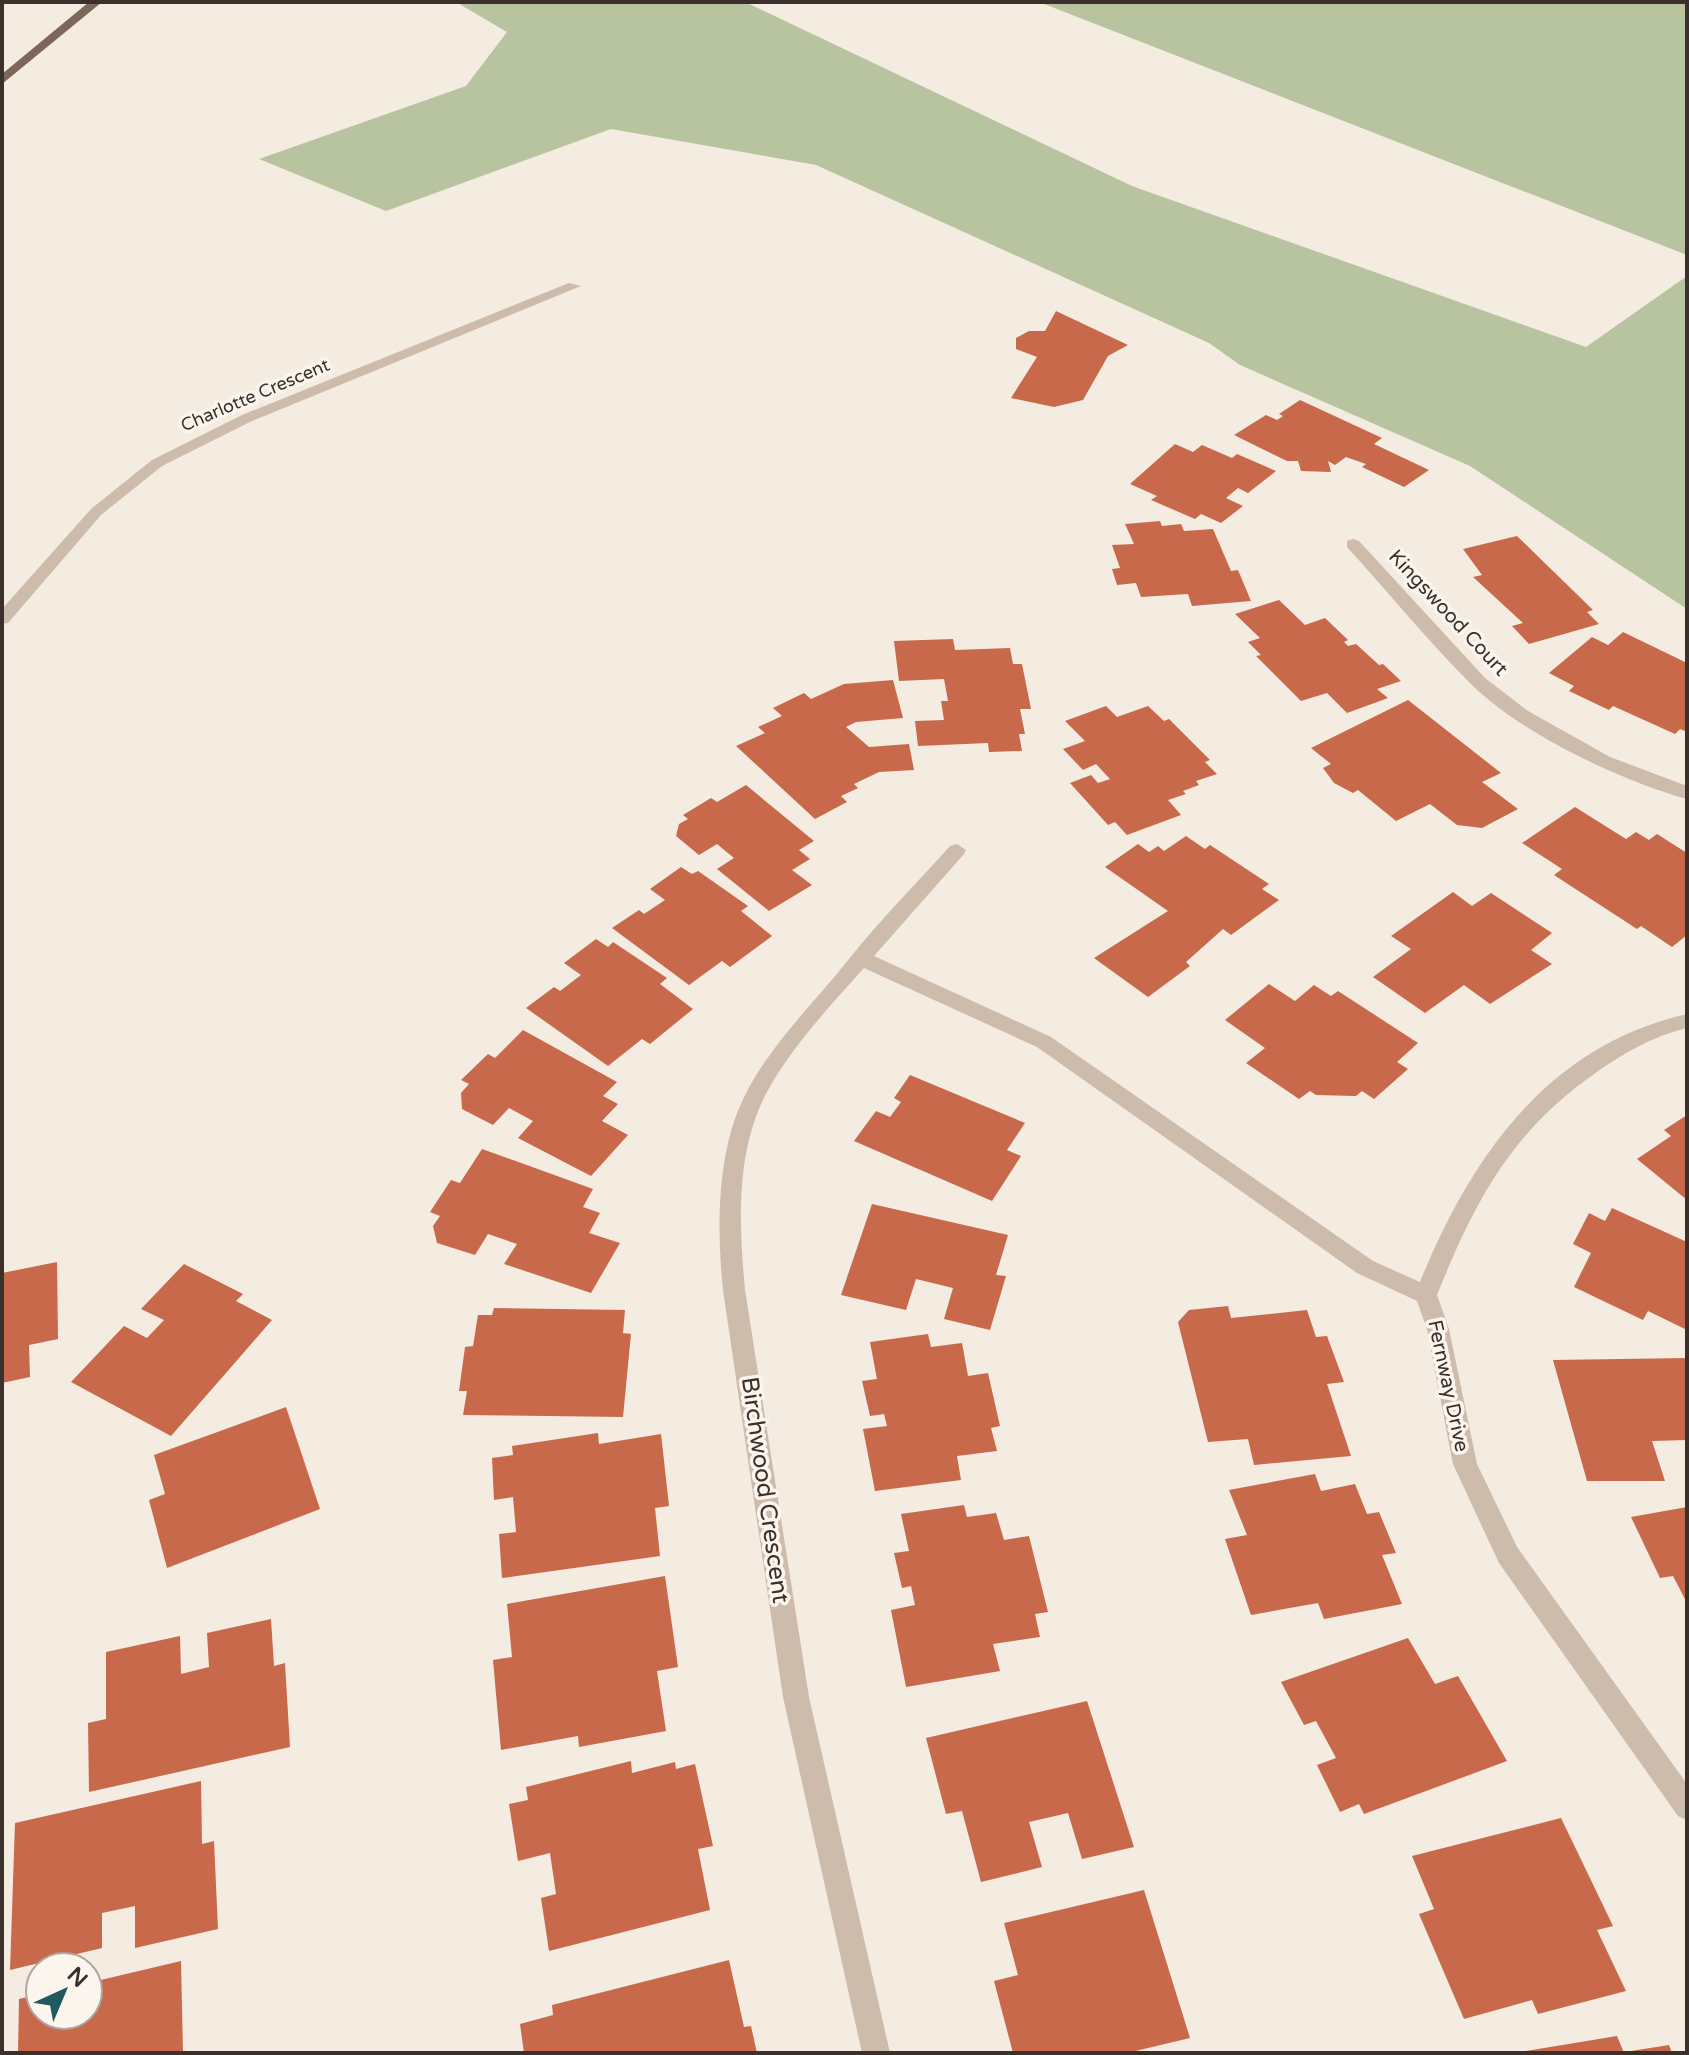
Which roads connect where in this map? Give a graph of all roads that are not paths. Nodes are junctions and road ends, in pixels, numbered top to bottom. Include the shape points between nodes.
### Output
1 (96, 2) edge
2 (2, 80) edge
3 (574, 286) dead end
4 (1353, 544) dead end
5 (2, 619) edge
6 (1687, 793) edge
7 (957, 850) dead end
8 (860, 958) junction
9 (1687, 1021) edge
10 (1426, 1295) junction
11 (1687, 1807) edge
12 (876, 2053) edge

1 - 2 main road
3 - 5 street, Charlotte Crescent via 247,418 157,463 96,512
4 - 6 street, Kingswood Court via 1479,682 1522,715 1604,761
7 - 8 street, Birchwood Crescent
8 - 10 street via 1044,1042 1365,1267
8 - 12 street, Birchwood Crescent via 784,1047 758,1089 734,1164 729,1236 796,1697
9 - 10 street, Fernway Drive via 1619,1047 1561,1084 1519,1123 1455,1221
10 - 11 street, Fernway Drive via 1438,1329 1465,1464 1508,1555

